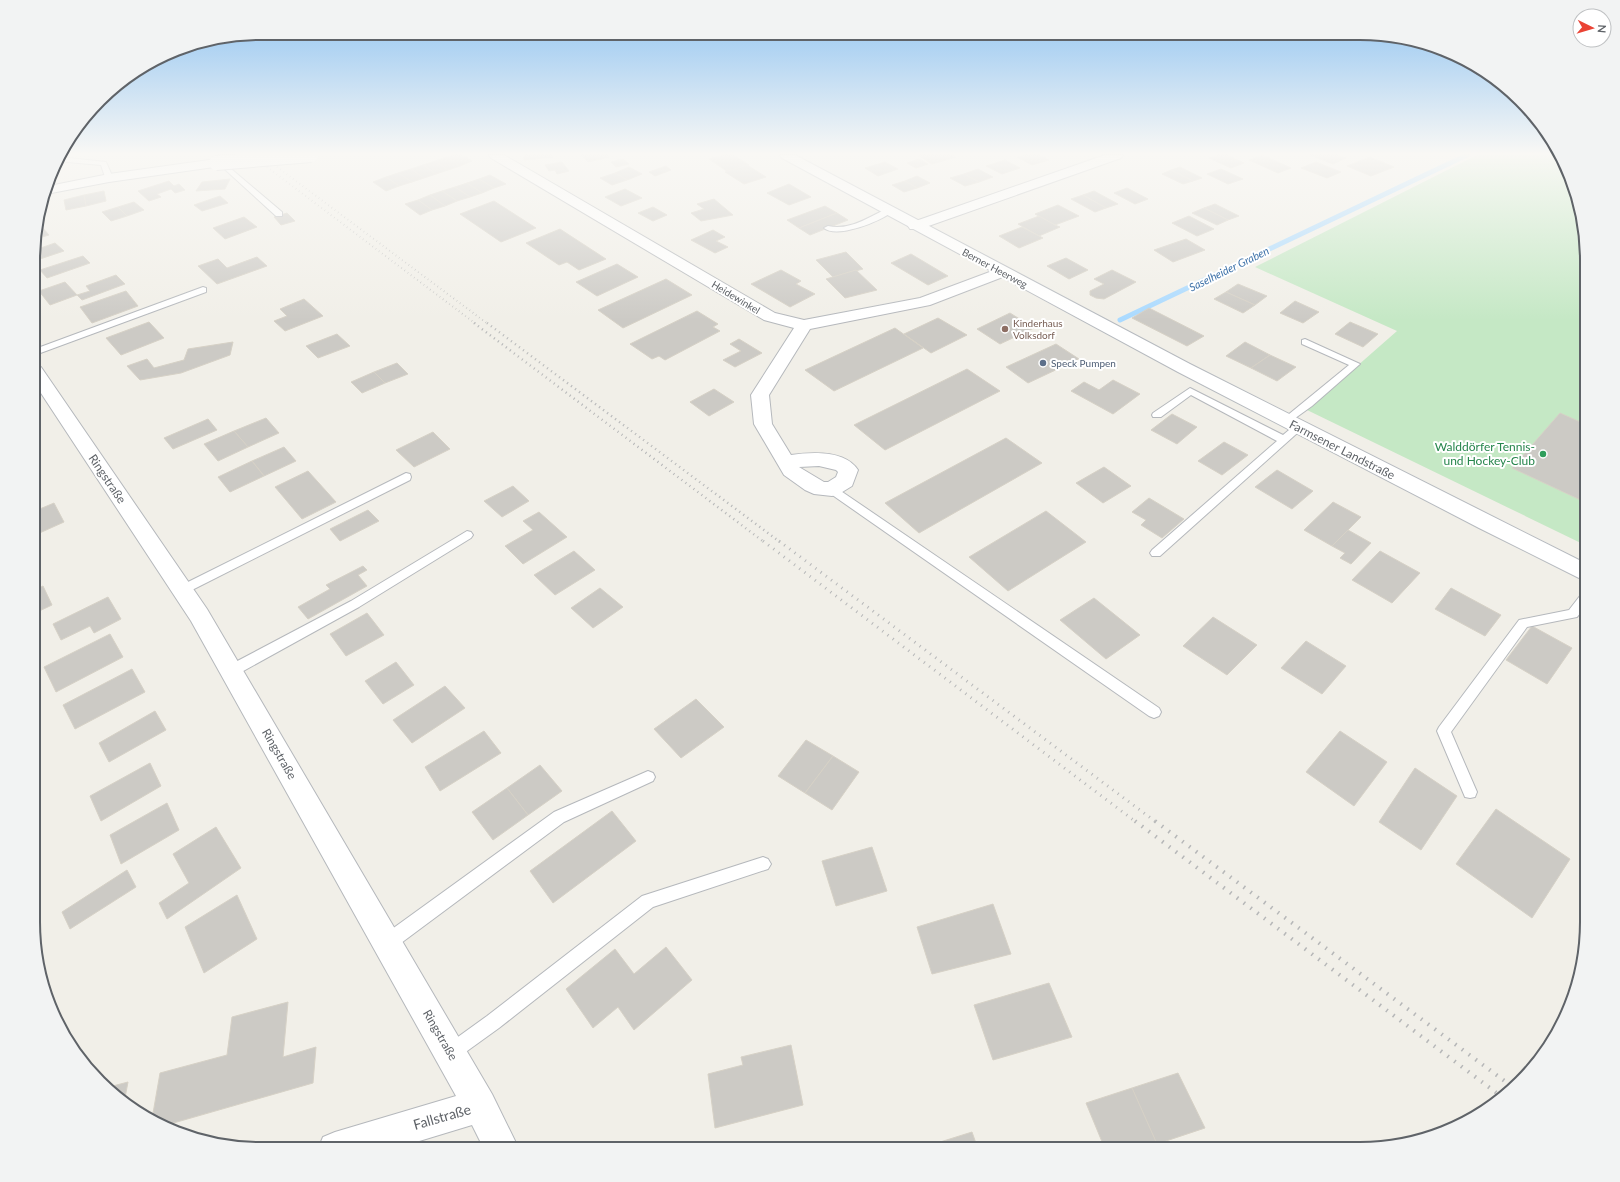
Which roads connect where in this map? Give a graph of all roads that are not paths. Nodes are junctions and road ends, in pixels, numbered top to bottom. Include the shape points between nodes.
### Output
1 (274, 210) edge
2 (589, 210) edge
3 (960, 210) edge
4 (889, 211) joint
5 (279, 214) dead end
6 (915, 226) junction
7 (828, 228) dead end
8 (1003, 272) junction
9 (203, 290) dead end
10 (1099, 324) joint
11 (804, 325) junction
12 (1305, 342) dead end
13 (40, 350) edge
14 (40, 378) edge
15 (1157, 414) dead end
16 (1290, 429) junction
17 (786, 462) junction
18 (406, 477) dead end
19 (832, 489) junction
20 (468, 535) dead end
21 (1156, 553) dead end
22 (1580, 571) edge
23 (182, 590) junction
24 (1580, 603) edge
25 (231, 671) junction
26 (1154, 712) dead end
27 (648, 777) dead end
28 (1470, 792) dead end
29 (763, 864) dead end
30 (387, 943) junction
31 (450, 1053) junction
32 (480, 1106) junction
33 (359, 1142) edge
34 (498, 1142) edge

1 - 5 lane
2 - 11 street, Heidewinkel via 770,317
3 - 6 street
4 - 6 street, Berner Heerweg
4 - 7 lane via 847,229
6 - 8 street, Berner Heerweg
8 - 10 street, Berner Heerweg
8 - 11 street, Heidewinkel via 924,302
9 - 13 lane
10 - 16 street, Farmsener Landstraße
11 - 17 street via 760,395 763,424
12 - 16 lane via 1355,364
14 - 23 street, Ringstraße
15 - 16 lane via 1190,391
16 - 21 lane
16 - 22 street, Farmsener Landstraße
17 - 19 street via 791,470 812,485 821,489
17 - 19 street via 802,459 844,465 848,470 845,481
18 - 23 lane
19 - 26 lane
20 - 25 lane via 355,604
23 - 25 street, Ringstraße
24 - 28 lane via 1572,614 1523,623 1444,731
25 - 30 street, Ringstraße
27 - 30 lane via 559,817
29 - 31 lane via 648,901
30 - 31 street, Ringstraße
31 - 32 street, Ringstraße
32 - 33 street, Fallstraße
32 - 34 street, Ringstraße

